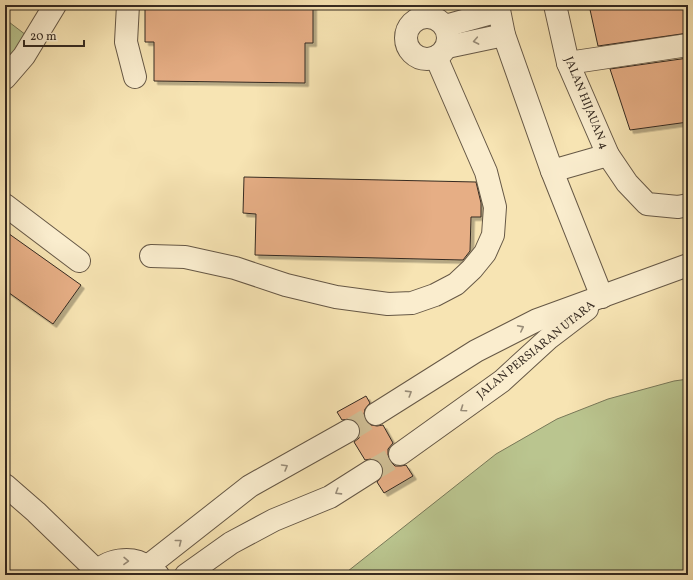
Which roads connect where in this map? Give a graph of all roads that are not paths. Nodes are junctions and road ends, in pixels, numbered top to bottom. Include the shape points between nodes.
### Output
1 (55, 5) edge
2 (128, 5) edge
3 (555, 5) edge
4 (498, 8) edge
5 (439, 30) edge
6 (504, 35) junction
7 (688, 44) edge
8 (568, 63) junction
9 (135, 77) dead end
10 (5, 78) edge
11 (608, 155) junction
12 (552, 171) junction
13 (5, 205) edge
14 (688, 205) edge
15 (151, 256) dead end
16 (80, 261) dead end
17 (688, 265) edge
18 (602, 297) junction
19 (376, 414) tunnel mouth
20 (348, 431) tunnel mouth
21 (400, 454) tunnel mouth
22 (371, 471) tunnel mouth
23 (5, 485) edge
24 (153, 570) edge
25 (96, 573) edge
26 (186, 575) edge

1 - 10 street via 24,56
2 - 9 street via 126,42
3 - 8 street, JALAN HIJAUAN 4
4 - 5 street
4 - 6 street
6 -> 5 street
5 - 15 street via 495,207 493,235 485,253 456,284 412,303 388,304 336,297 286,285 235,268 185,257
6 - 12 street
7 - 8 street
8 - 11 street, JALAN HIJAUAN 4
11 - 12 street
11 - 14 street, JALAN HIJAUAN 4 via 627,183 647,204 678,207
12 - 18 street
13 - 16 street
17 - 18 street
19 -> 18 street, JALAN PERSIARAN UTARA via 476,351 537,320
18 -> 21 street, JALAN PERSIARAN UTARA via 549,338 502,381
24 -> 20 street via 250,486
22 -> 26 street via 330,497 274,520 231,543
23 - 25 street via 36,512
25 -> 24 street via 108,564 121,560 135,561

